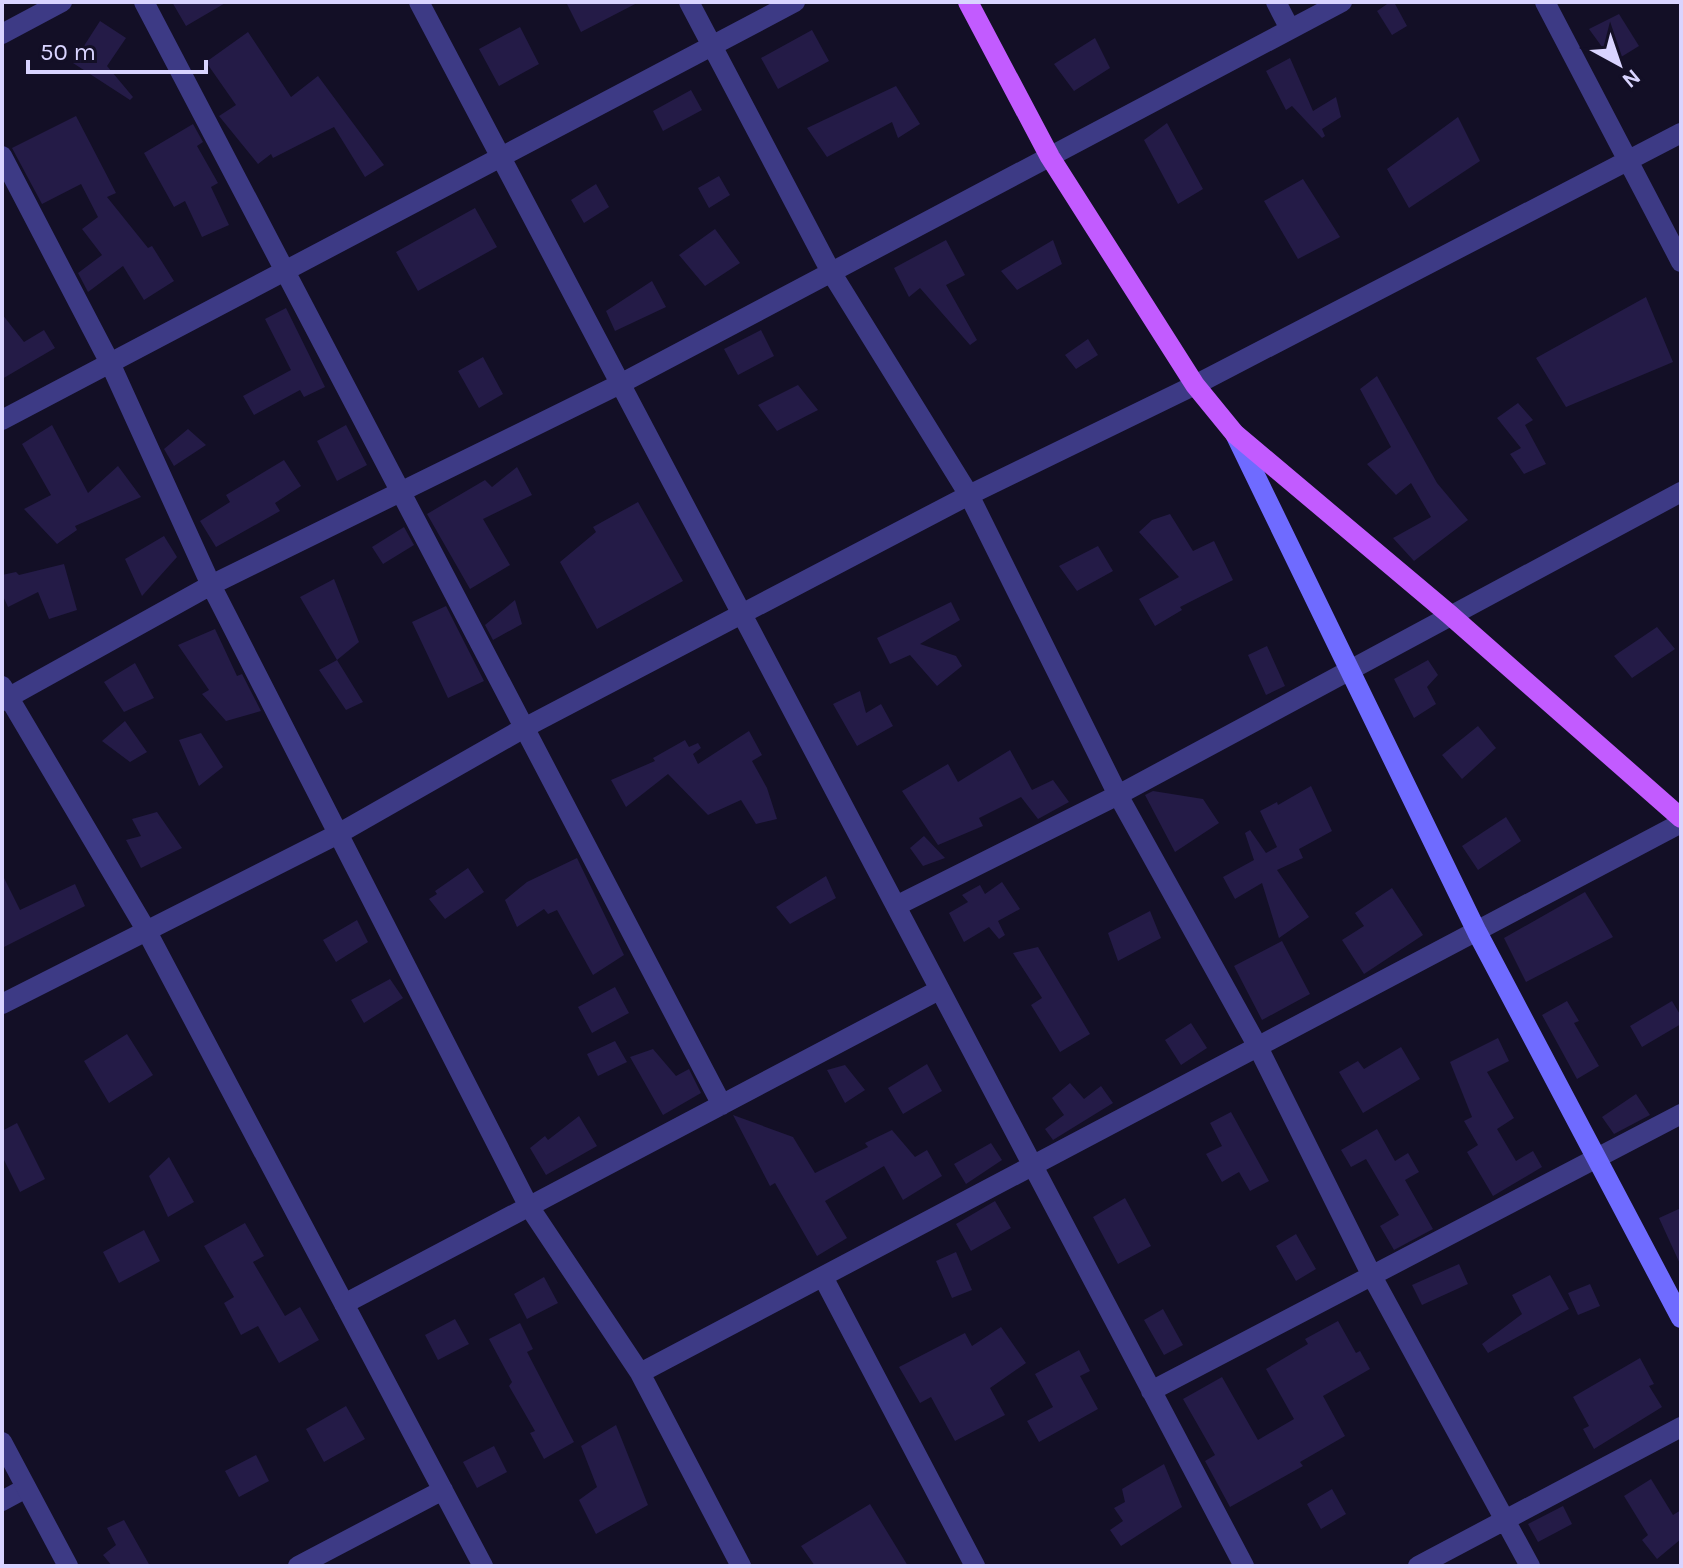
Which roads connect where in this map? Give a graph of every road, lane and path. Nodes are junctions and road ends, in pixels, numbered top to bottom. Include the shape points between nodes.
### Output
1 (62, 2) edge
2 (144, 2) edge
3 (419, 2) edge
4 (689, 2) edge
5 (795, 2) edge
6 (968, 2) edge
7 (1276, 2) edge
8 (1342, 2) edge
9 (1545, 2) edge
10 (1290, 29) junction
11 (2, 34) edge
12 (712, 45) junction
13 (1681, 133) edge
14 (2, 156) edge
15 (501, 157) junction
16 (1050, 157) junction
17 (1629, 163) junction
18 (1681, 262) edge
19 (285, 271) junction
20 (831, 272) junction
21 (110, 363) junction
22 (620, 384) junction
23 (1195, 385) junction
24 (2, 420) edge
25 (1235, 434) junction
26 (400, 491) junction
27 (1681, 492) edge
28 (969, 495) junction
29 (211, 585) junction
30 (741, 614) junction
31 (1449, 614) junction
32 (1351, 668) junction
33 (4, 695) edge
34 (524, 728) junction
35 (1118, 795) junction
36 (1681, 821) edge
37 (338, 834) junction
38 (896, 906) junction
39 (145, 928) junction
40 (1477, 932) junction
41 (939, 990) junction
42 (2, 1004) edge
43 (1258, 1047) junction
44 (722, 1105) junction
45 (1681, 1114) edge
46 (1597, 1160) junction
47 (1033, 1166) junction
48 (528, 1205) junction
49 (823, 1277) junction
50 (1373, 1278) junction
51 (344, 1304) junction
52 (1681, 1318) edge
53 (640, 1373) junction
54 (1151, 1391) junction
55 (1681, 1427) edge
56 (2, 1442) edge
57 (26, 1488) junction
58 (443, 1490) junction
59 (2, 1501) edge
60 (1507, 1521) junction
61 (68, 1566) edge
62 (298, 1566) edge
63 (483, 1566) edge
64 (741, 1566) edge
65 (975, 1566) edge
66 (1244, 1566) edge
67 (1418, 1566) edge
68 (1530, 1566) edge

1 - 11 street
2 - 19 street
3 - 15 street
4 - 12 street
5 - 12 street
6 - 16 main road
7 - 10 street
8 - 10 street
9 - 17 street
10 - 16 street
12 - 15 street
12 - 20 street
13 - 17 street
14 - 21 street
15 - 19 street
15 - 22 street
16 - 20 street
16 - 23 main road
17 - 18 street
17 - 23 street
19 - 21 street
19 - 26 street
20 - 22 street
20 - 28 street
21 - 24 street
21 - 29 street
22 - 26 street
22 - 30 street
23 - 25 main road
23 - 28 street
25 - 31 main road
25 - 32 main road
26 - 29 street
26 - 34 street
27 - 31 street
28 - 30 street
28 - 35 street
29 - 33 street
29 - 37 street
30 - 34 street
30 - 38 street
31 - 32 street
31 - 36 main road
32 - 35 street
32 - 40 main road
33 - 39 street
34 - 37 street
34 - 44 street
35 - 38 street
35 - 43 street
36 - 40 street
37 - 39 street
37 - 48 street
38 - 41 street
39 - 42 street
39 - 51 street
40 - 43 street
40 - 46 main road
41 - 44 street
41 - 47 street
43 - 47 street
43 - 50 street
44 - 48 street
45 - 46 street
46 - 50 street
46 - 52 main road
47 - 49 street
47 - 54 street
48 - 51 street
48 - 53 street
49 - 53 street
49 - 65 street
50 - 54 street
50 - 60 street
51 - 58 street
53 - 64 street
54 - 66 street
55 - 60 street
56 - 57 street
57 - 59 street
57 - 61 street
58 - 62 street
58 - 63 street
60 - 67 street
60 - 68 street

